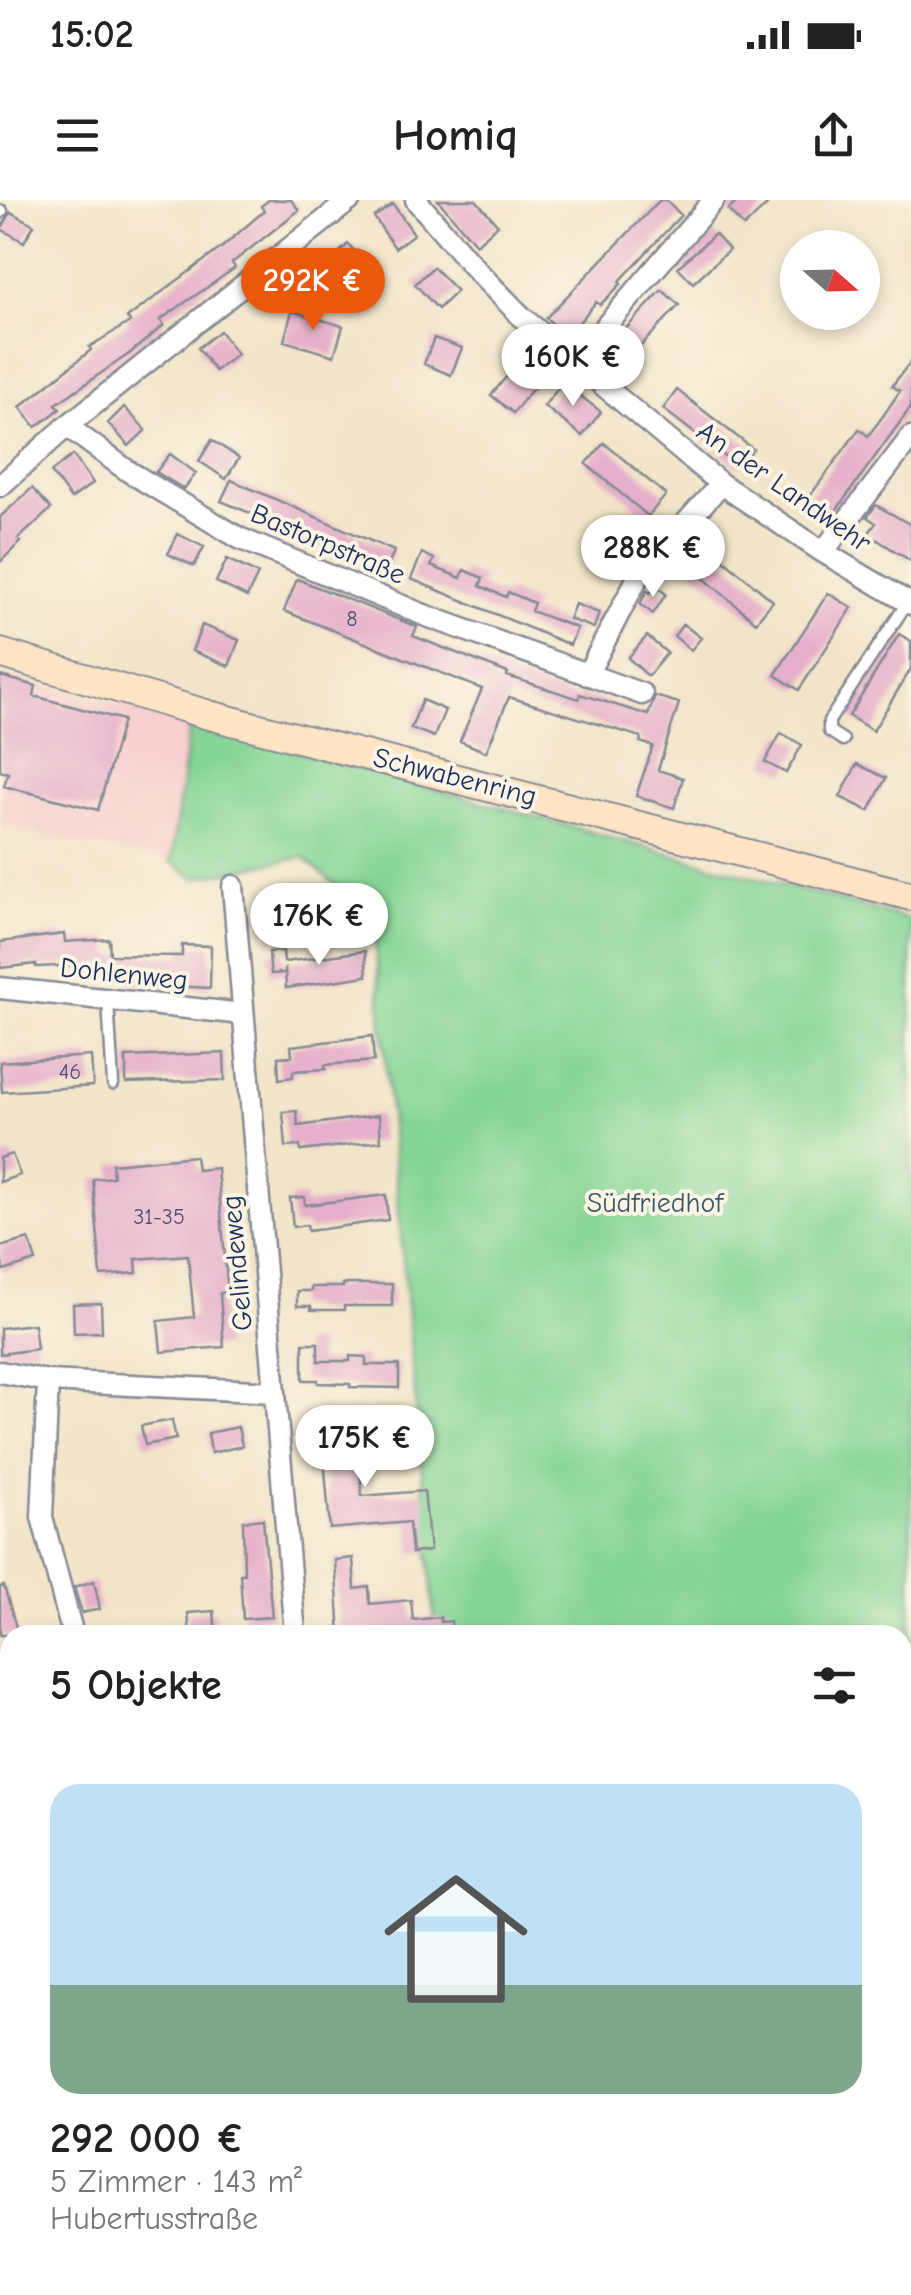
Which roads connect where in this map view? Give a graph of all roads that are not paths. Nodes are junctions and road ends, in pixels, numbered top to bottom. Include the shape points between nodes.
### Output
1 (350, 200) edge
2 (416, 200) edge
3 (714, 200) edge
4 (574, 364) junction
5 (67, 426) junction
6 (911, 437) edge
7 (904, 460) edge
8 (721, 484) junction
9 (0, 486) edge
10 (823, 552) junction
11 (909, 603) edge
12 (0, 653) edge
13 (587, 675) junction
14 (642, 694) dead end
15 (844, 740) dead end
16 (233, 886) dead end
17 (911, 896) edge
18 (0, 988) edge
19 (108, 1000) junction
20 (243, 1014) junction
21 (112, 1084) dead end
22 (0, 1372) edge
23 (48, 1381) junction
24 (276, 1392) junction
25 (70, 1625) edge
26 (294, 1625) edge

1 - 5 street
2 - 4 street, An der Landwehr via 476,271
3 - 4 street
4 - 8 street, An der Landwehr
5 - 9 street
5 - 13 street, Bastorpstraße via 240,538
6 - 7 street
7 - 10 street
8 - 10 street, An der Landwehr
8 - 13 street via 639,575
10 - 11 street, An der Landwehr
11 - 15 lane via 829,721 829,731
12 - 17 street, Schwabenring via 209,714
13 - 14 street, Bastorpstraße
16 - 20 street, Gelindeweg
18 - 19 street, Dohlenweg
19 - 20 street, Dohlenweg
19 - 21 lane
20 - 24 street, Gelindeweg
22 - 23 street
23 - 24 street
23 - 25 street via 42,1516
24 - 26 street, Gelindeweg

